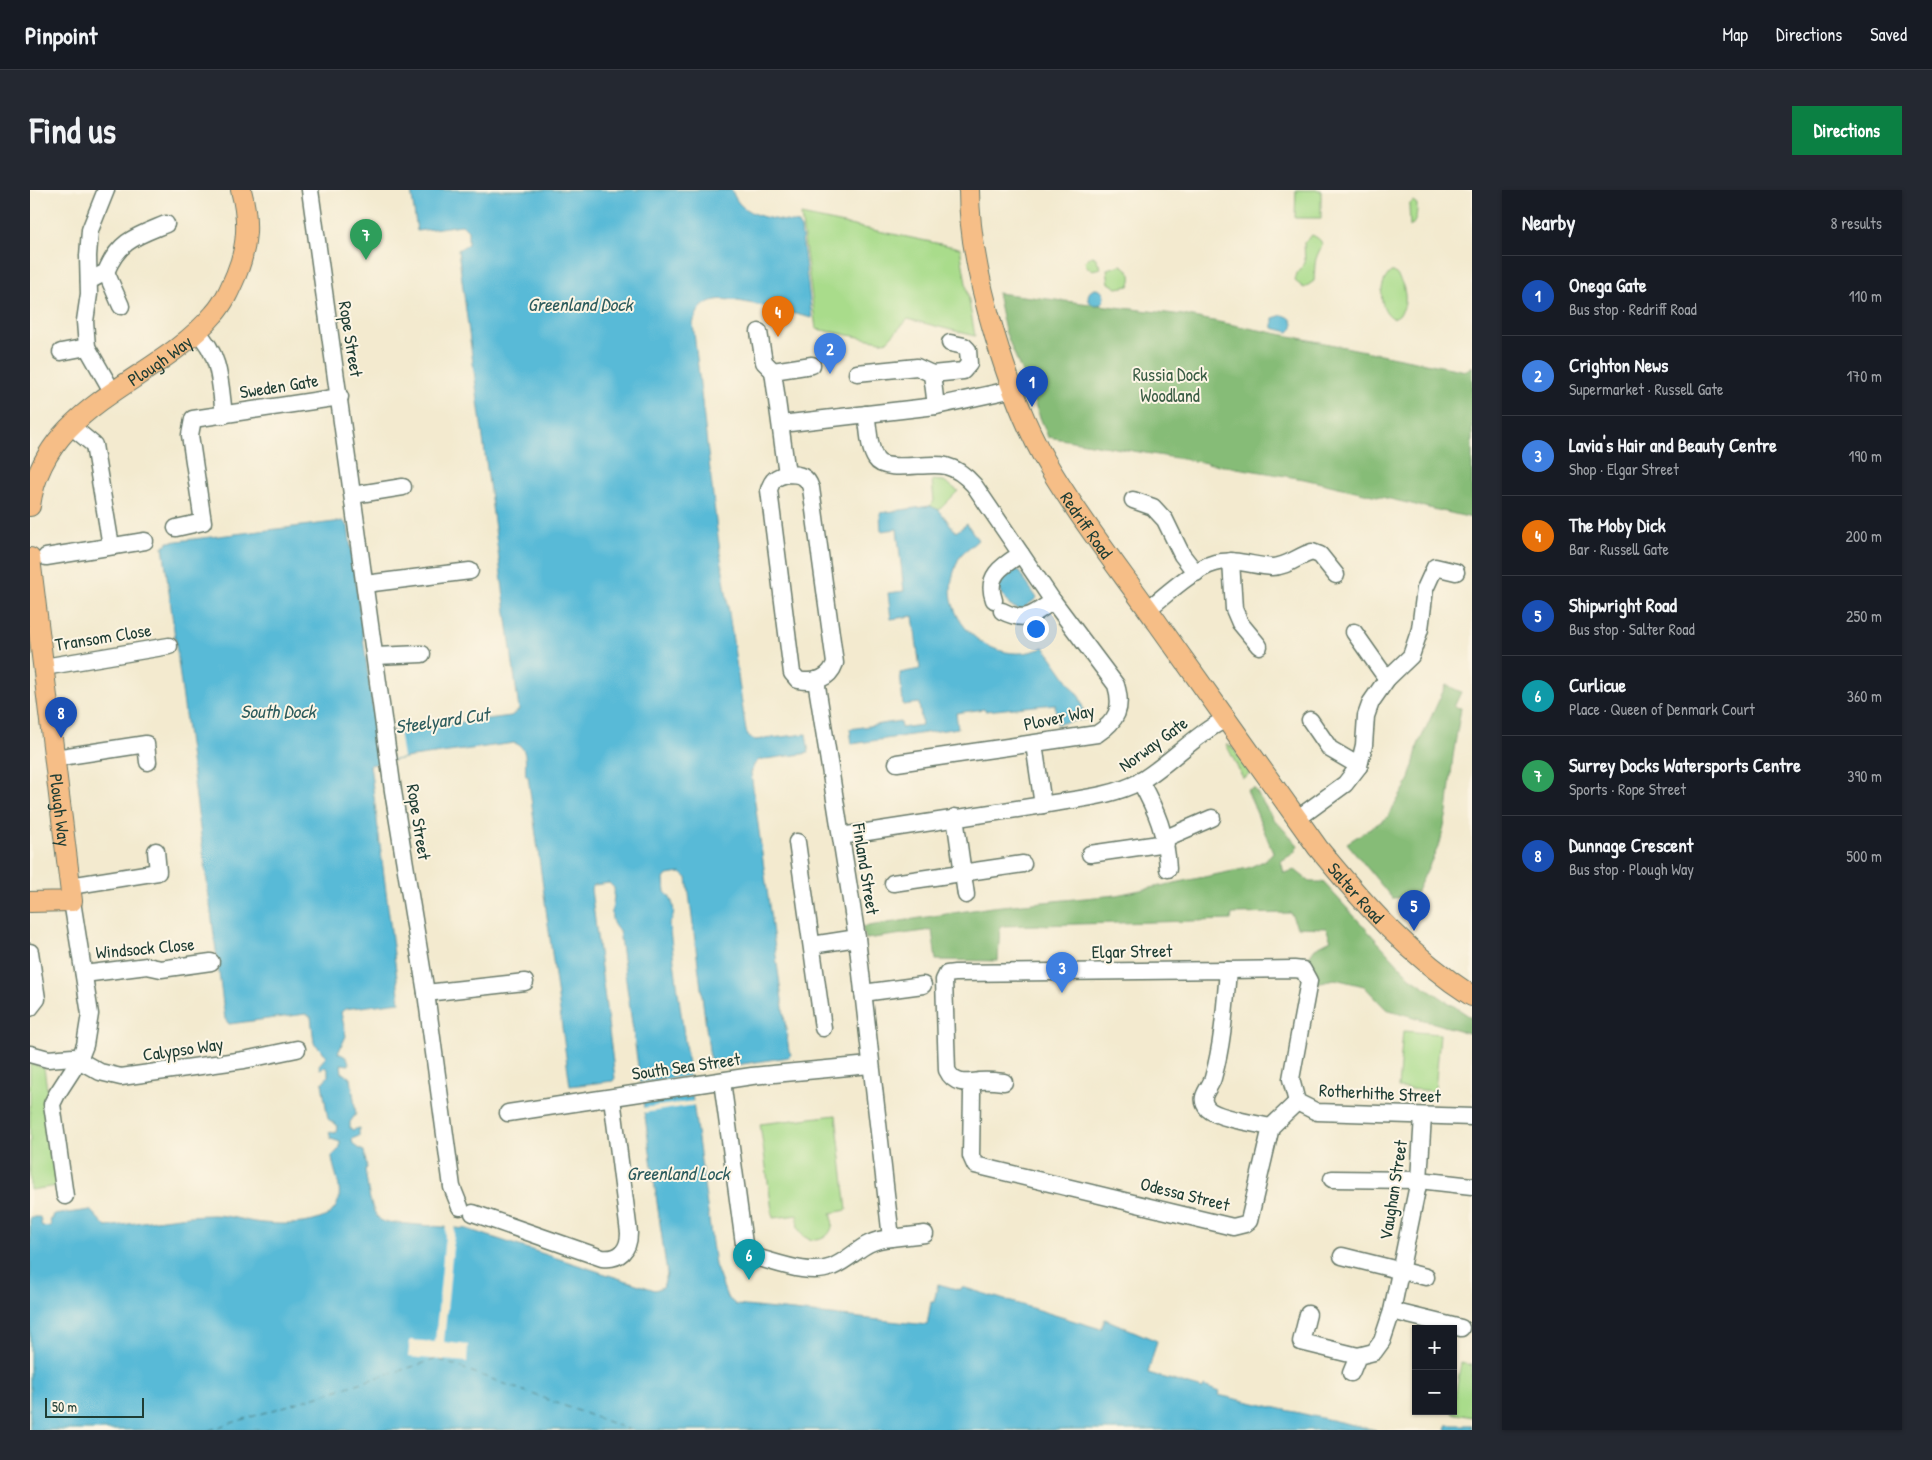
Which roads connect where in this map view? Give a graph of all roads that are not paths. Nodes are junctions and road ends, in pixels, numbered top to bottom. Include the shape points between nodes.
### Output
1 (106, 190) edge
2 (241, 190) edge
3 (310, 190) edge
4 (968, 190) edge
5 (166, 224) dead end
6 (106, 272) junction
7 (89, 280) junction
8 (121, 306) dead end
9 (197, 332) junction
10 (760, 332) dead end
11 (950, 343) dead end
12 (87, 347) junction
13 (61, 352) dead end
14 (812, 365) dead end
15 (773, 371) junction
16 (857, 373) dead end
17 (932, 374) junction
18 (1014, 389) junction
19 (112, 392) junction
20 (340, 397) junction
21 (936, 406) junction
22 (866, 414) junction
23 (224, 415) junction
24 (781, 424) junction
25 (71, 426) junction
26 (787, 474) junction
27 (403, 487) dead end
28 (353, 495) junction
29 (1133, 500) dead end
30 (30, 506) edge
31 (176, 528) dead end
32 (145, 541) dead end
33 (111, 546) junction
34 (1021, 554) junction
35 (38, 558) edge
36 (1231, 561) junction
37 (470, 571) dead end
38 (1456, 572) dead end
39 (1196, 573) junction
40 (1336, 576) dead end
41 (365, 584) junction
42 (1053, 601) junction
43 (1148, 609) junction
44 (1354, 632) dead end
45 (169, 646) dead end
46 (1259, 646) dead end
47 (422, 654) dead end
48 (375, 656) junction
49 (44, 667) junction
50 (1387, 679) junction
51 (816, 680) junction
52 (1226, 719) junction
53 (1310, 720) dead end
54 (1034, 744) junction
55 (55, 758) junction
56 (148, 762) dead end
57 (897, 763) dead end
58 (1359, 766) junction
59 (1140, 781) junction
60 (1042, 805) junction
61 (955, 818) junction
62 (1212, 818) dead end
63 (1297, 819) junction
64 (841, 836) junction
65 (1166, 841) junction
66 (797, 842) dead end
67 (156, 852) dead end
68 (1090, 854) dead end
69 (1023, 864) dead end
70 (1168, 869) dead end
71 (963, 873) junction
72 (893, 883) dead end
73 (71, 893) junction
74 (966, 895) dead end
75 (30, 902) edge
76 (857, 938) junction
77 (812, 945) junction
78 (30, 952) edge
79 (210, 962) dead end
80 (1228, 970) junction
81 (84, 974) junction
82 (1307, 976) joint
83 (525, 982) dead end
84 (923, 985) dead end
85 (426, 993) junction
86 (863, 993) junction
87 (1472, 996) edge
88 (30, 1008) edge
89 (823, 1028) dead end
90 (297, 1049) dead end
91 (30, 1054) edge
92 (79, 1060) junction
93 (870, 1065) junction
94 (722, 1080) junction
95 (1004, 1082) dead end
96 (970, 1084) junction
97 (612, 1098) junction
98 (1297, 1102) junction
99 (508, 1113) dead end
100 (1423, 1116) junction
101 (1472, 1117) edge
102 (1271, 1127) junction
103 (1332, 1179) dead end
104 (1419, 1180) junction
105 (1472, 1186) edge
106 (65, 1196) dead end
107 (926, 1234) dead end
108 (901, 1242) junction
109 (1342, 1256) dead end
110 (1400, 1270) junction
111 (1426, 1277) dead end
112 (1392, 1311) junction
113 (1308, 1314) dead end
114 (1435, 1325) edge
115 (1457, 1328) edge
116 (1460, 1328) dead end
117 (1358, 1356) junction
118 (1350, 1373) dead end

1 - 7 street via 90,230
2 - 9 main road, Plough Way via 246,208 247,238 240,266 214,314
3 - 20 street, Rope Street
4 - 18 main road, Redriff Road via 976,256 990,317
5 - 6 street via 124,243
6 - 7 street
6 - 8 street
7 - 12 street via 85,309
9 - 19 main road, Plough Way via 171,354
9 - 23 street, Sweden Gate via 215,357
10 - 15 street via 764,362
11 - 17 street via 968,350 969,364 964,371
12 - 13 street
12 - 19 street
14 - 15 street
15 - 24 street
16 - 17 street via 917,367
17 - 21 street
18 - 21 street
18 - 43 main road, Redriff Road via 1052,472
19 - 25 main road, Plough Way
20 - 23 street, Sweden Gate
20 - 28 street, Rope Street
21 - 22 street
22 - 24 street
22 - 34 street, Plover Way via 872,451 877,461 888,467 931,463 962,472
23 - 31 street via 193,419 190,435 203,522
24 - 26 street
25 - 30 main road, Plough Way via 36,480
25 - 33 street via 94,445
26 - 51 street via 804,477 813,498 835,663 825,678
26 - 51 street via 777,476 769,490 792,673 798,680
27 - 28 street
28 - 41 street, Rope Street
29 - 39 street via 1153,507
32 - 33 street
33 - 35 street
34 - 42 street, Plover Way
34 - 42 street via 994,575 990,590 998,605 1015,617 1030,617
35 - 49 main road, Plough Way
36 - 39 street via 1214,563
36 - 40 street via 1273,567 1287,565 1312,552 1320,555
36 - 46 street via 1234,608 1240,623
37 - 41 street
38 - 50 street via 1435,567 1425,589 1420,629 1410,656
39 - 43 street
41 - 48 street, Rope Street
42 - 54 street, Plover Way via 1116,685 1120,709 1115,719 1098,734
43 - 52 main road, Redriff Road
44 - 50 street
45 - 49 street, Transom Close
47 - 48 street
48 - 85 street, Rope Street
49 - 55 main road, Plough Way
50 - 58 street via 1371,702 1366,716
51 - 64 street, Finland Street
52 - 59 street, Norway Gate
52 - 63 main road, Redriff Road
53 - 58 street via 1330,749
54 - 57 street, Plover Way
54 - 60 street
55 - 56 street via 146,744
55 - 73 main road, Plough Way
58 - 63 street via 1345,784
59 - 60 street, Norway Gate via 1111,792
59 - 65 street via 1160,820
60 - 61 street, Norway Gate
61 - 64 street, Norway Gate
61 - 71 street
62 - 65 street
63 - 87 main road, Salter Road via 1355,894 1387,927 1439,973
64 - 76 street, Finland Street
65 - 68 street
65 - 70 street
66 - 77 street
67 - 73 street via 158,872
69 - 71 street
71 - 72 street
71 - 74 street
73 - 75 main road
73 - 81 street, Plough Way
76 - 77 street
76 - 86 street, Finland Street
77 - 89 street
78 - 88 street via 37,999
79 - 81 street, Windsock Close
80 - 82 street, Elgar Street via 1294,969 1303,970
80 - 96 street, Elgar Street via 947,974 944,980 947,1070 954,1080
80 - 102 street via 1220,1046 1203,1101 1209,1110 1218,1114
81 - 92 street, Plough Way via 90,1014
82 - 98 street, Rotherhithe Street via 1309,981 1291,1079
83 - 85 street
84 - 86 street
85 - 97 street, Rope Street via 452,1187 466,1210 602,1258 617,1257 623,1252 629,1233
86 - 93 street, Finland Street
90 - 92 street, Calypso Way via 244,1060 121,1077 105,1074
91 - 92 street via 39,1058
92 - 106 street, Plough Way via 52,1104
93 - 94 street, South Sea Street
93 - 108 street, Finland Street
94 - 97 street, South Sea Street
94 - 108 street via 744,1244 749,1254 813,1270 838,1264 873,1240
95 - 96 street via 978,1081
96 - 102 street, Odessa Street via 971,1156 975,1165 1222,1226 1233,1227 1249,1221
97 - 99 street, South Sea Street
98 - 100 street, Rotherhithe Street via 1317,1112
98 - 102 street
100 - 101 street, Rotherhithe Street
100 - 104 street, Vaughan Street
103 - 104 street
104 - 105 street
104 - 110 street, Vaughan Street
107 - 108 street
109 - 110 street, Vaughan Street
110 - 111 street, Vaughan Street
110 - 112 street, Vaughan Street
112 - 114 street
112 - 117 street, Vaughan Street via 1382,1341 1374,1352
113 - 117 street via 1301,1342
115 - 116 street
117 - 118 street

